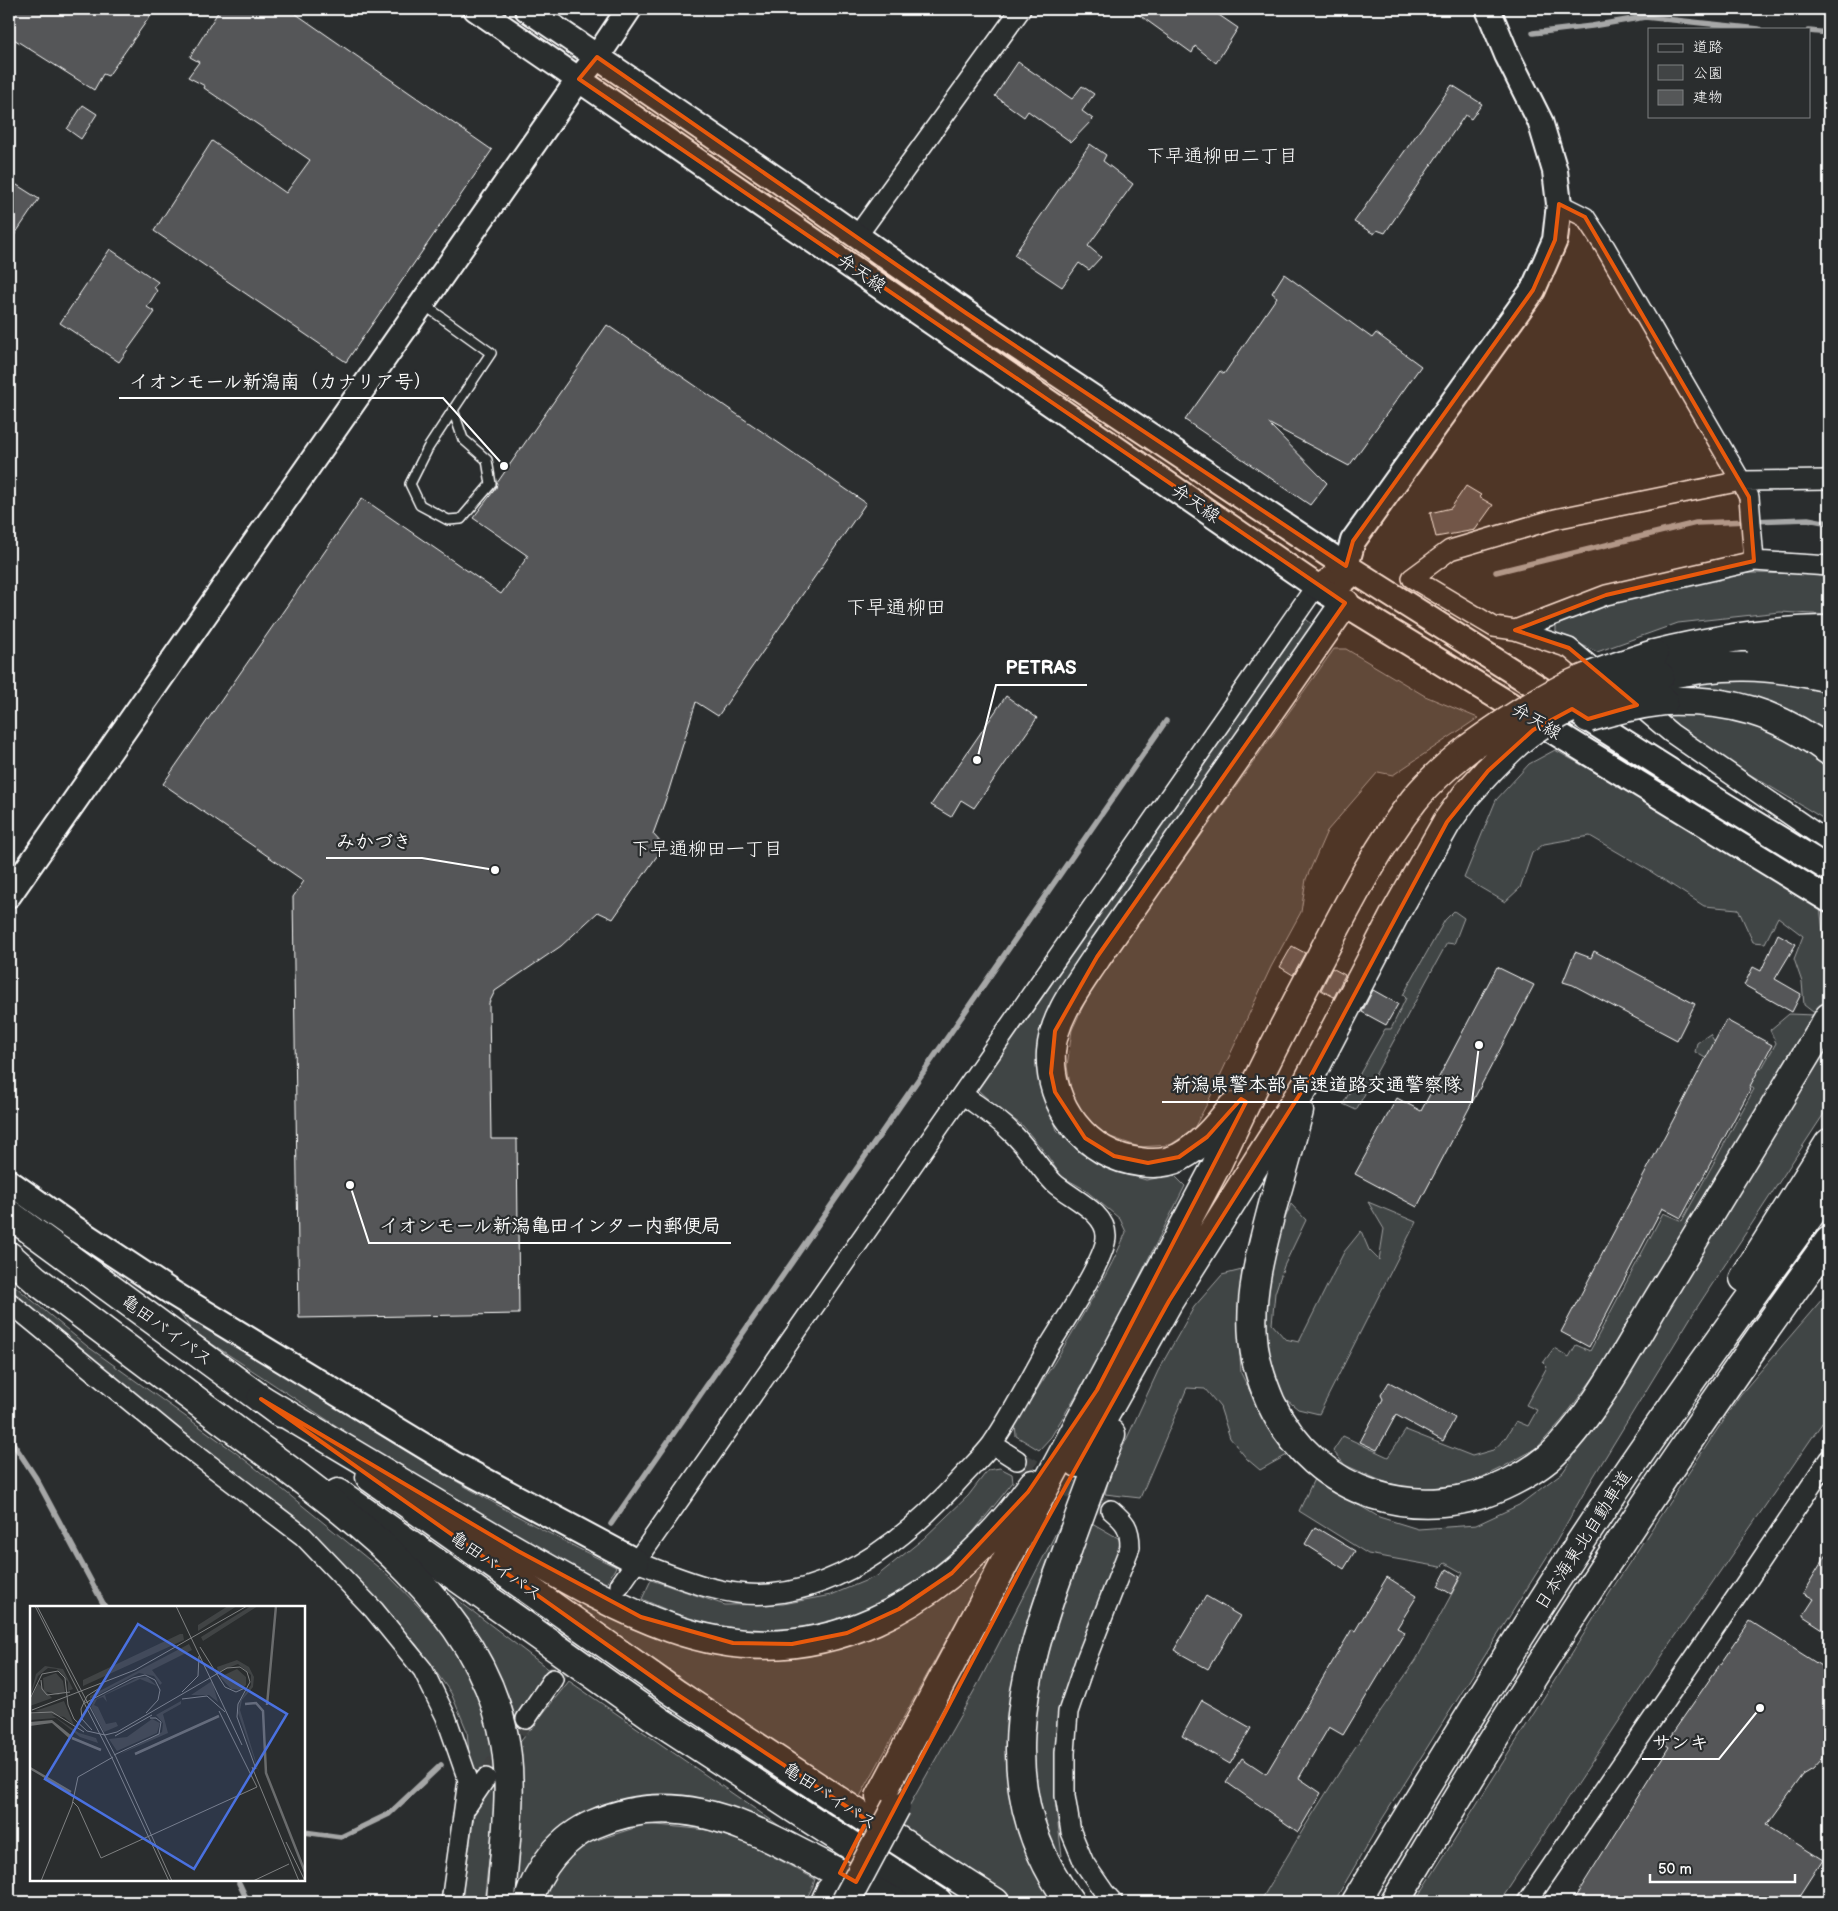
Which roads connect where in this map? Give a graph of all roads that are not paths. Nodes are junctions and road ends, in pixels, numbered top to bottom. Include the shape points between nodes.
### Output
1 (476, 9) edge
2 (527, 9) edge
3 (629, 9) edge
4 (1022, 9) edge
5 (1488, 9) edge
6 (597, 57) junction
7 (579, 79) junction
8 (1559, 204) junction
9 (857, 236) junction
10 (423, 304) junction
11 (453, 410) junction
12 (1829, 480) edge
13 (1745, 489) junction
14 (1754, 554) junction
15 (1346, 566) junction
16 (1829, 566) edge
17 (1316, 586) junction
18 (1345, 603) junction
19 (1515, 630) junction
20 (1829, 630) edge
21 (1829, 656) edge
22 (1659, 677) junction
23 (1829, 678) edge
24 (1829, 752) edge
25 (1829, 842) edge
26 (1829, 869) edge
27 (9, 895) edge
28 (1829, 900) edge
29 (1829, 1017) edge
30 (1265, 1061) junction
31 (1307, 1082) junction
32 (962, 1094) junction
33 (1829, 1143) edge
34 (9, 1182) edge
35 (1829, 1189) edge
36 (9, 1214) edge
37 (1829, 1241) edge
38 (1829, 1246) edge
39 (9, 1254) edge
40 (1792, 1293) junction
41 (9, 1302) edge
42 (1145, 1344) junction
43 (1097, 1390) junction
44 (261, 1399) junction
45 (992, 1444) junction
46 (1829, 1459) edge
47 (1017, 1460) tunnel mouth
48 (1617, 1487) junction
49 (1111, 1510) tunnel mouth
50 (637, 1562) junction
51 (620, 1585) tunnel mouth
52 (554, 1680) tunnel mouth
53 (526, 1720) tunnel mouth
54 (486, 1778) tunnel mouth
55 (888, 1802) junction
56 (465, 1809) junction
57 (837, 1899) edge
58 (451, 1902) edge
59 (501, 1902) edge
60 (528, 1902) edge
61 (895, 1902) edge
62 (938, 1902) edge
63 (995, 1902) edge
64 (1070, 1902) edge
65 (1113, 1902) edge
66 (1356, 1902) edge
67 (1395, 1902) edge
68 (1527, 1902) edge

1 - 7 street, 弁天線
2 - 6 street, 弁天線
3 - 6 street
4 - 9 street
5 - 8 street via 1540,121
6 - 7 street
6 - 9 street, 弁天線
7 - 10 street
7 - 17 street, 弁天線
8 - 13 street via 1586,217
8 - 15 street via 1555,240 1533,290 1353,541
9 - 15 street, 弁天線 via 966,313
10 - 11 lane via 490,353
10 - 27 street
11 - 11 lane via 463,439 487,460 491,484 461,519 448,520 420,505 410,484 428,448
12 - 13 street
13 - 14 street
13 - 19 street via 1554,519 1450,550 1412,578 1494,627
14 - 16 street
14 - 19 street via 1606,594
15 - 17 street
15 - 18 street
15 - 26 street, 弁天線
17 - 18 street, 弁天線
17 - 32 street
18 - 28 street, 弁天線
18 - 30 highway via 1080,982 1055,1031 1051,1073 1055,1092 1085,1138 1114,1156 1148,1163 1179,1157 1207,1137
19 - 25 street via 1569,648 1671,733
20 - 22 highway via 1794,630 1699,644
21 - 22 highway via 1785,647 1715,645
22 - 23 highway via 1719,667 1758,666 1797,670
22 - 24 highway via 1696,700 1730,704 1764,715 1796,730
22 - 30 highway, bridge via 1613,667 1574,683 1502,724 1439,773 1393,828
22 - 31 highway, bridge via 1597,697 1533,730 1467,794 1447,822 1395,914
29 - 31 highway via 1617,1366 1572,1433 1549,1457 1523,1476 1497,1490 1445,1503 1406,1503 1377,1496 1327,1471 1288,1433 1263,1386 1252,1336 1258,1267
30 - 43 highway via 1216,1166
31 - 42 highway
32 - 45 street via 1010,1131 1056,1185 1090,1208 1102,1222 1106,1237 1100,1257
32 - 50 street
33 - 48 highway
34 - 50 street via 174,1294 452,1463
35 - 48 highway, 日本海東北自動車道
36 - 44 highway, 亀田バイパス
37 - 40 highway, 日本海東北自動車道
38 - 40 highway
39 - 59 highway via 36,1280 336,1506 425,1589 464,1639 493,1696 507,1759 509,1793
39 - 62 highway, 亀田バイパス via 389,1530 658,1720
40 - 67 highway, 日本海東北自動車道 via 1652,1494 1541,1662
41 - 56 street via 177,1440 303,1536 374,1610 423,1670 446,1717 468,1780
42 - 55 highway
42 - 64 highway via 1047,1606 1027,1677 1021,1712 1021,1770 1031,1823 1050,1872
43 - 44 highway via 1028,1492 952,1573 899,1609 847,1633 792,1644 763,1645 702,1637 641,1616 518,1551
43 - 55 highway
44 - 63 highway, 亀田バイパス via 675,1693
45 - 47 street
45 - 50 street via 909,1530 874,1556 806,1587 769,1594 730,1592 690,1582
46 - 68 street
48 - 66 highway, 日本海東北自動車道 via 1419,1797
49 - 65 street via 1123,1520 1130,1532 1130,1547 1068,1712 1064,1796 1071,1832 1084,1863
50 - 51 street
52 - 53 street
54 - 56 street
55 - 57 highway
56 - 58 street
60 - 61 highway via 540,1872 568,1840 586,1827 609,1817 657,1808 709,1814 734,1822 794,1849

